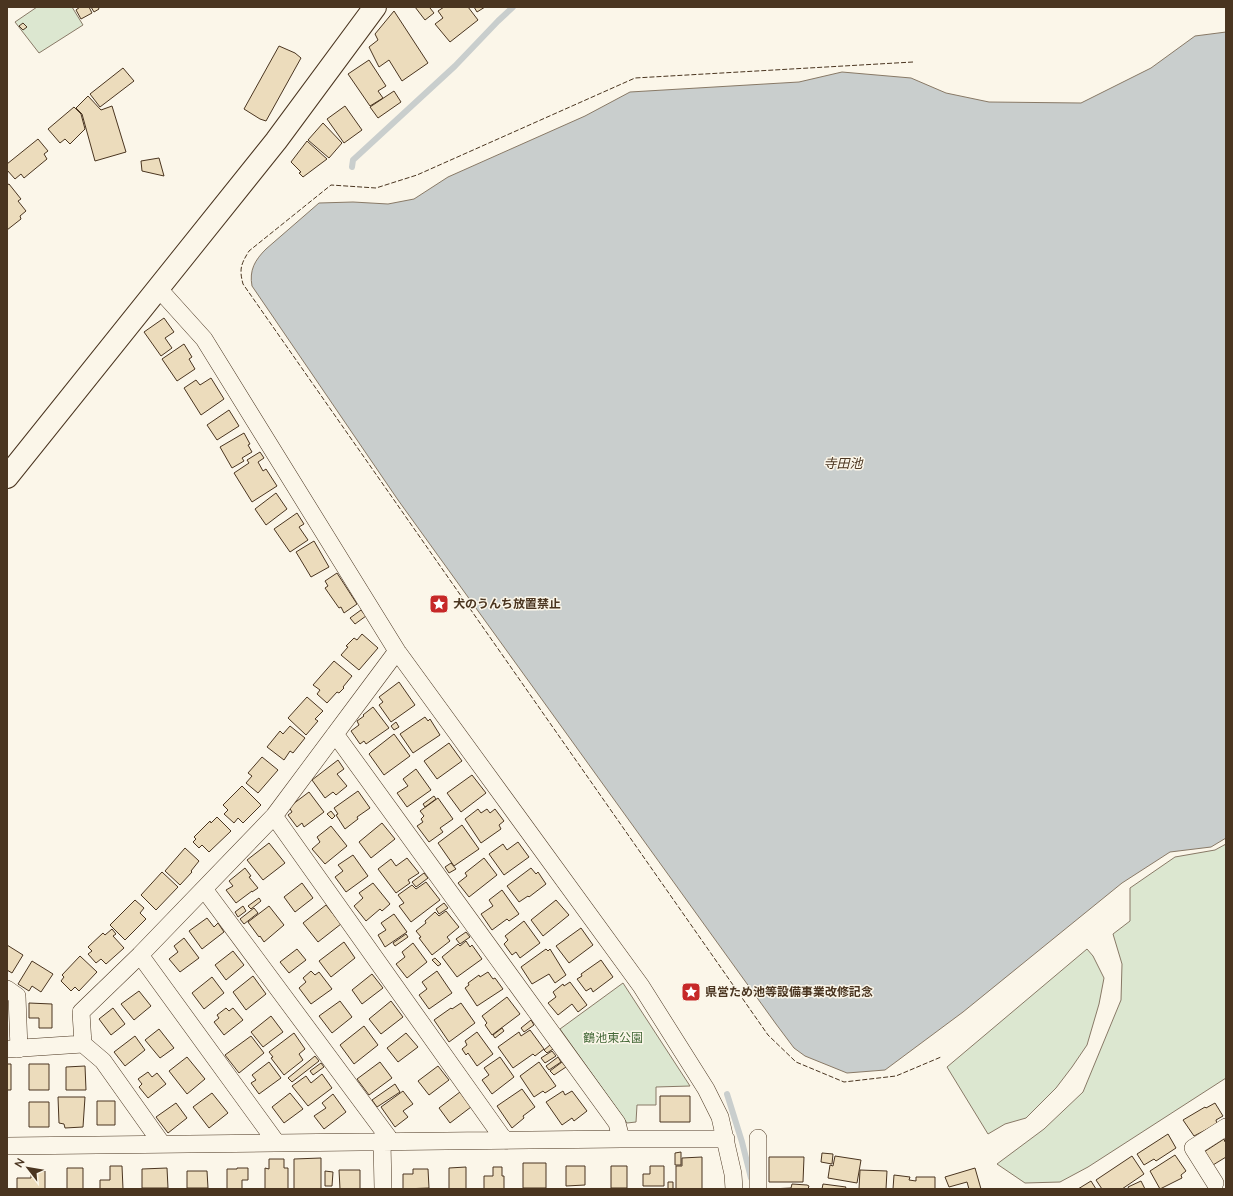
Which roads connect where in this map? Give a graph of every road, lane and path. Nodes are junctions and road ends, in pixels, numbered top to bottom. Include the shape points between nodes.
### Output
1 (375, 7) edge
2 (158, 288) junction
3 (7, 477) edge
4 (397, 651) junction
5 (335, 734) junction
6 (274, 816) junction
7 (204, 889) junction
8 (140, 955) junction
9 (7, 989) edge
10 (83, 1044) junction
11 (13, 1049) edge
12 (1226, 1127) edge
13 (758, 1138) dead end
14 (620, 1139) junction
15 (726, 1139) junction
16 (386, 1141) junction
17 (505, 1141) junction
18 (276, 1142) junction
19 (162, 1144) junction
20 (7, 1146) edge
21 (1214, 1187) edge
22 (383, 1189) edge
23 (734, 1189) edge
24 (758, 1189) edge

1 - 2 street via 276,141
2 - 3 street
2 - 4 street via 204,339
4 - 5 street
4 - 15 street via 641,986 706,1089 720,1117
5 - 6 street
5 - 14 street via 617,1123
6 - 7 street
6 - 17 street
7 - 8 street
7 - 16 street
8 - 10 street via 81,1012
8 - 18 street
9 - 11 street via 17,996
10 - 11 street
10 - 19 street via 103,1061
12 - 21 street via 1193,1148
13 - 24 street
14 - 15 street
14 - 17 street
15 - 23 street
16 - 17 street
16 - 18 street
16 - 22 street
18 - 19 street
19 - 20 street

